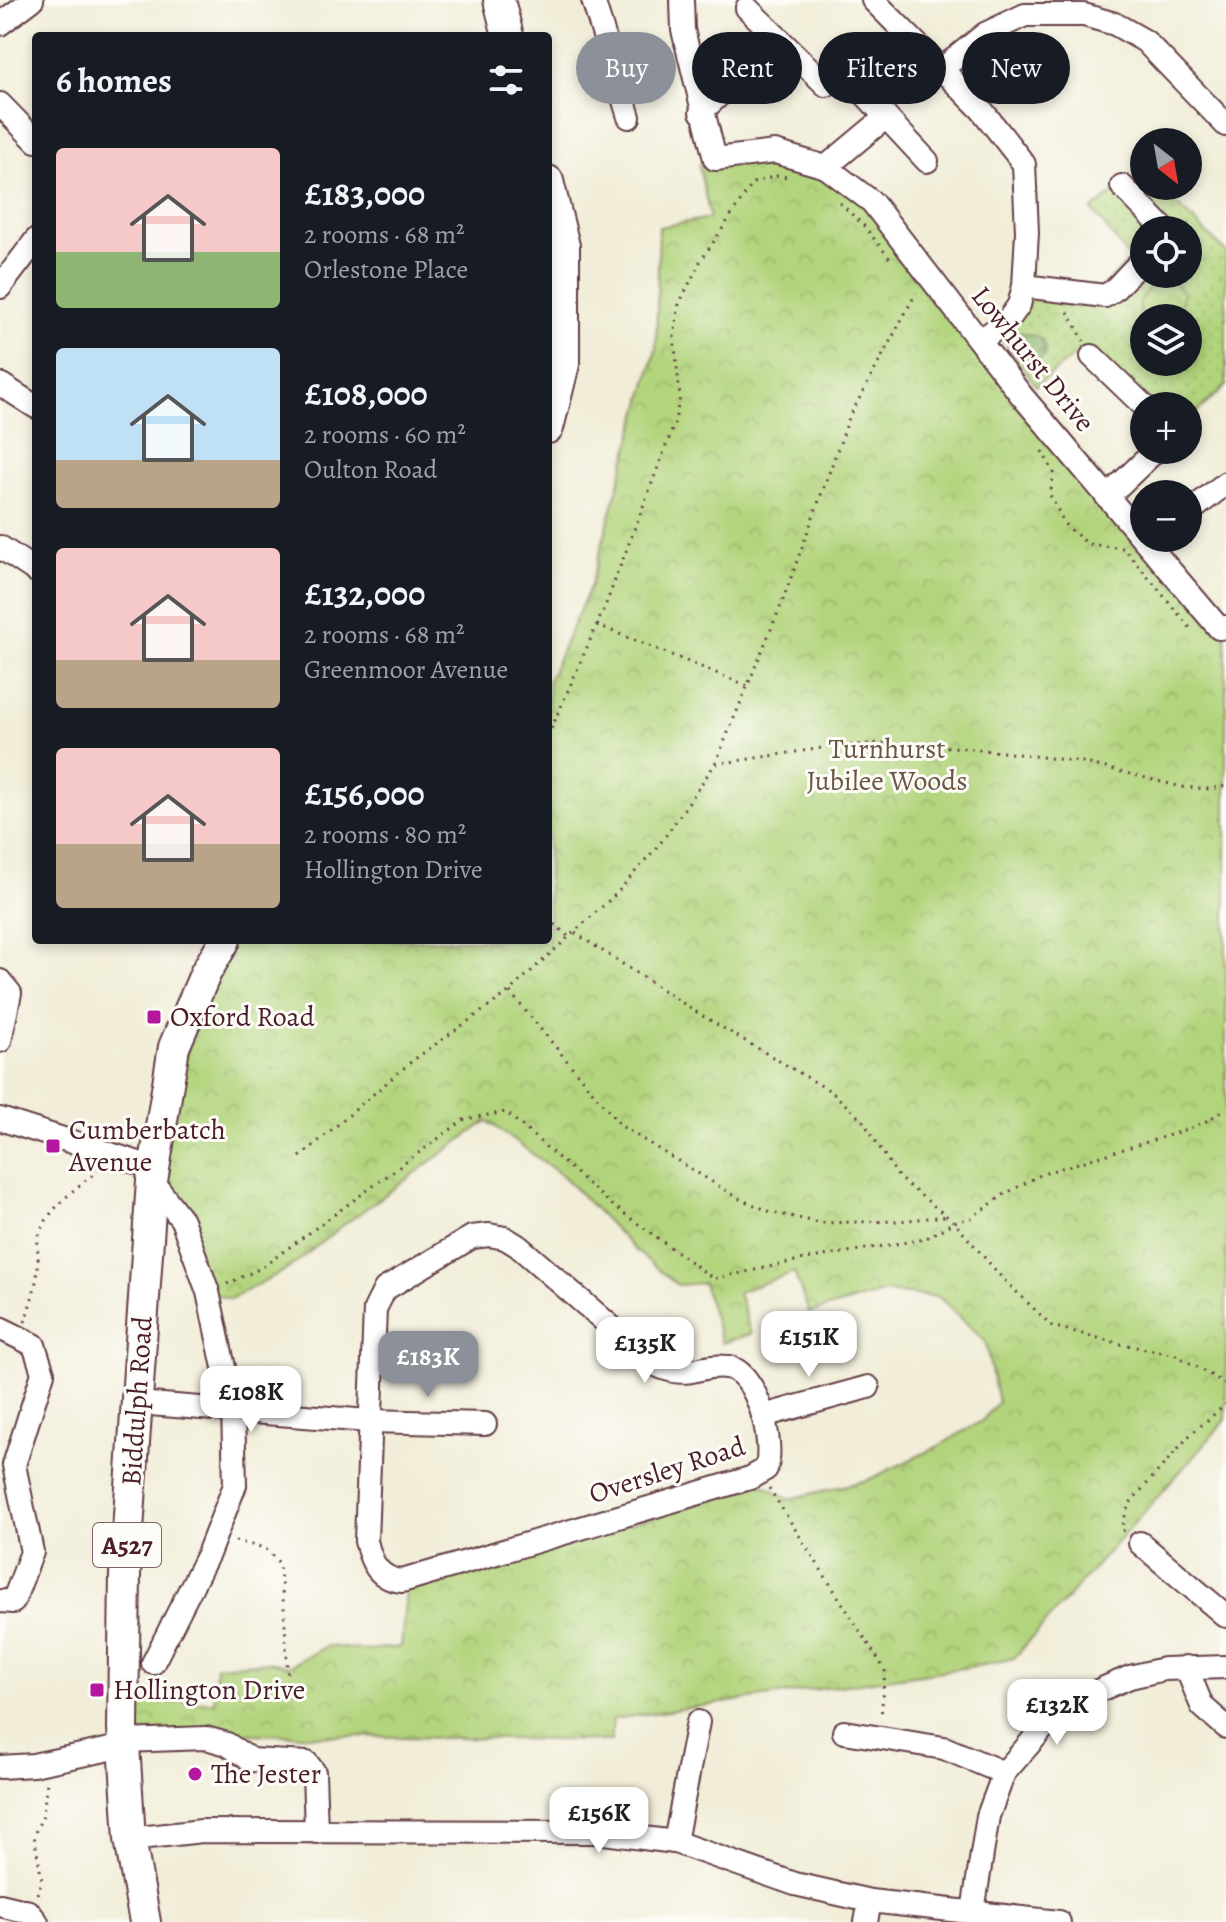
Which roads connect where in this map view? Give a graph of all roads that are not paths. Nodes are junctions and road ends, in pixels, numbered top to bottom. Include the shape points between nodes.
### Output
1 (32, 0) edge
2 (499, 0) edge
3 (593, 0) edge
4 (682, 0) edge
5 (873, 0) edge
6 (747, 8) dead end
7 (0, 24) edge
8 (507, 32) edge
9 (772, 32) edge
10 (906, 32) edge
11 (802, 62) edge
12 (946, 66) edge
13 (946, 71) edge
14 (818, 77) edge
15 (0, 104) edge
16 (710, 104) edge
17 (874, 104) edge
18 (701, 112) junction
19 (629, 117) dead end
20 (886, 117) junction
21 (1226, 125) edge
22 (32, 137) edge
23 (927, 161) dead end
24 (826, 167) junction
25 (1122, 186) dead end
26 (552, 197) edge
27 (1151, 216) edge
28 (32, 245) edge
29 (1130, 273) edge
30 (1024, 286) junction
31 (0, 287) edge
32 (980, 341) junction
33 (1092, 356) road end
34 (0, 384) edge
35 (1130, 393) edge
36 (32, 404) edge
37 (552, 412) edge
38 (1141, 464) edge
39 (1226, 483) edge
40 (1107, 497) junction
41 (1202, 502) edge
42 (1130, 519) edge
43 (0, 547) edge
44 (1160, 552) edge
45 (32, 568) edge
46 (1226, 627) edge
47 (223, 944) edge
48 (0, 981) edge
49 (0, 1041) edge
50 (0, 1119) edge
51 (153, 1174) junction
52 (0, 1328) edge
53 (868, 1387) dead end
54 (137, 1403) junction
55 (233, 1410) junction
56 (763, 1416) junction
57 (369, 1421) junction
58 (485, 1424) dead end
59 (7, 1463) edge
60 (1140, 1543) dead end
61 (0, 1601) edge
62 (1226, 1616) edge
63 (153, 1663) dead end
64 (1186, 1667) junction
65 (1226, 1667) edge
66 (698, 1722) dead end
67 (1226, 1727) edge
68 (844, 1732) dead end
69 (124, 1743) junction
70 (0, 1767) edge
71 (1004, 1773) junction
72 (316, 1832) junction
73 (130, 1839) junction
74 (675, 1842) junction
75 (0, 1905) edge
76 (973, 1911) junction
77 (868, 1912) edge
78 (33, 1917) edge
79 (145, 1922) edge
80 (1059, 1922) edge

1 - 7 street
2 - 8 main road
3 - 19 street
4 - 18 street via 683,30
5 - 10 street
6 - 9 street
11 - 14 street
12 - 21 street via 985,34 1025,15 1084,15 1145,41
13 - 30 street via 1024,164
15 - 22 street
16 - 18 street
17 - 20 street
18 - 24 street, Lowhurst Drive via 715,159 775,152
20 - 23 street
20 - 24 street
24 - 32 street, Lowhurst Drive via 872,202
25 - 27 street
26 - 37 main road via 564,246 564,364
28 - 31 street
29 - 30 street via 1105,296
30 - 32 street via 1009,319
32 - 40 street, Lowhurst Drive
33 - 35 street
34 - 36 street
38 - 40 street
39 - 41 street
40 - 42 street, Lowhurst Drive
43 - 45 street
44 - 46 street, Lowhurst Drive via 1219,628
47 - 51 main road, Biddulph Road / A527 via 174,1047
48 - 49 street via 10,993
50 - 51 street via 116,1156
51 - 54 main road, Biddulph Road / A527
51 - 55 street via 182,1220 208,1292
52 - 59 street via 34,1345 43,1373
53 - 56 street
54 - 55 street
54 - 69 main road, Biddulph Road / A527 via 125,1574
55 - 57 street
55 - 63 street via 235,1485
56 - 57 street, Oversley Road via 739,1371 728,1367 670,1372 654,1364 518,1246 489,1235 472,1237 385,1289 375,1309
56 - 57 street, Oversley Road via 770,1459 760,1475 402,1581 378,1572 366,1541
57 - 58 street
59 - 61 street via 32,1552 13,1602
60 - 62 street via 1159,1571
64 - 65 street
64 - 67 street via 1202,1706
64 - 71 street via 1130,1677 1095,1692 1046,1725
66 - 74 street
68 - 71 street via 944,1748
69 - 70 street via 50,1762
69 - 72 street via 206,1738 251,1760 307,1763 314,1772
69 - 73 main road, Biddulph Road / A527
71 - 76 street via 988,1816
72 - 73 street via 202,1831
72 - 74 street via 596,1832
73 - 79 main road, Biddulph Road / A527
74 - 77 street
75 - 78 street
76 - 77 street
76 - 80 street

